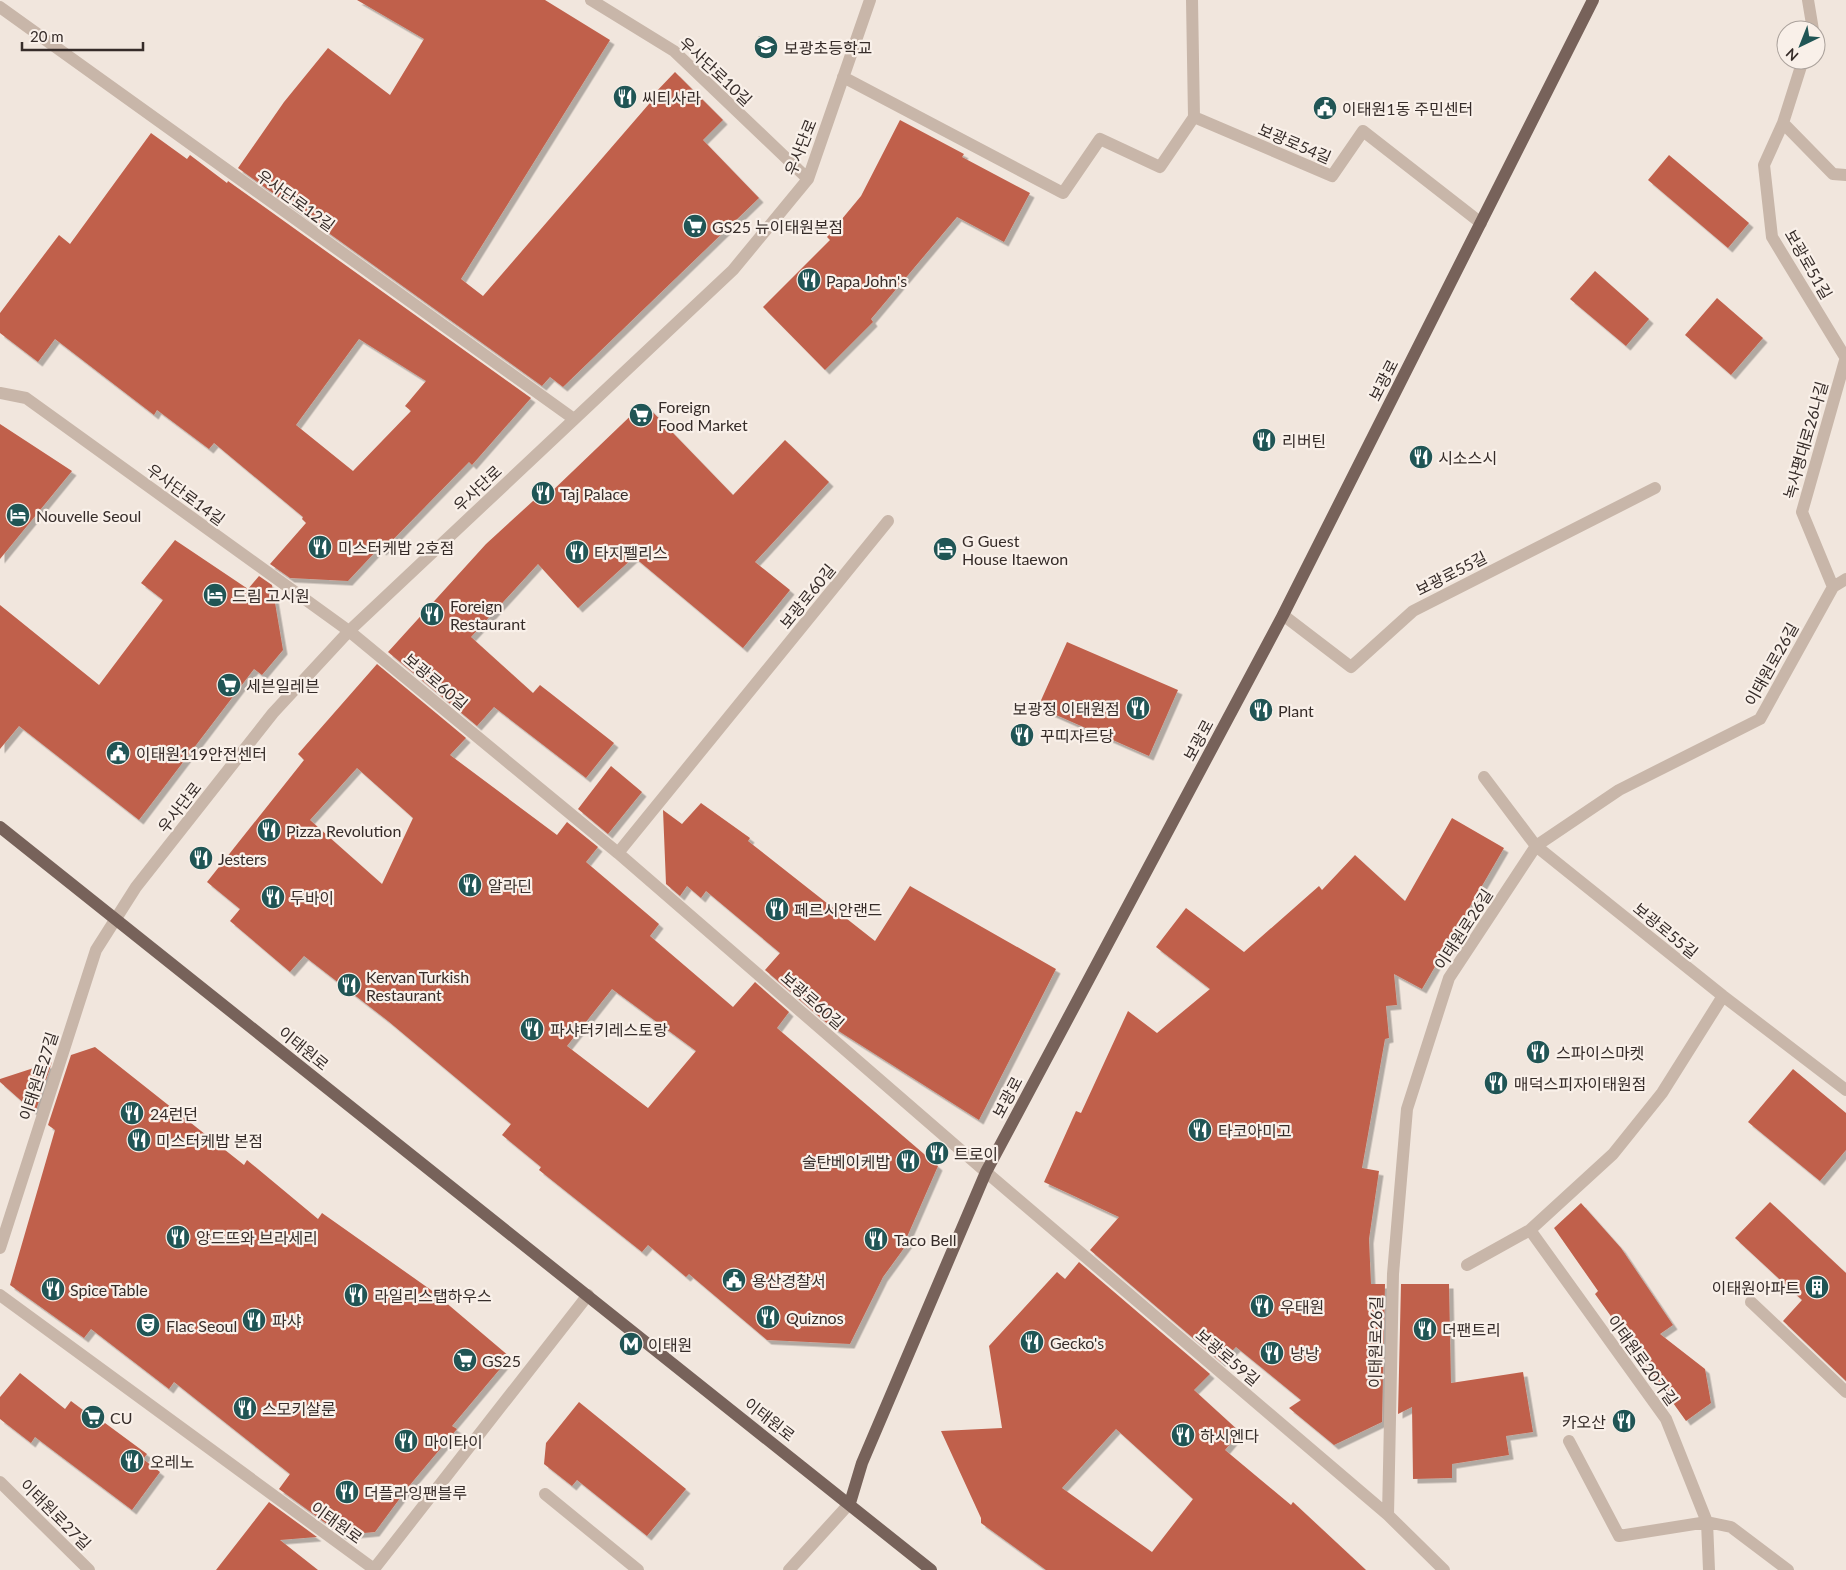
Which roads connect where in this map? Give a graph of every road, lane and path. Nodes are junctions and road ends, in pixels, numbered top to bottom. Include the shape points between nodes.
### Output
1 (592, 0) edge
2 (870, 0) edge
3 (1192, 0) edge
4 (1593, 0) edge
5 (1808, 0) edge
6 (0, 7) edge
7 (1811, 20) edge
8 (1800, 70) edge
9 (843, 77) junction
10 (1194, 117) junction
11 (1782, 123) junction
12 (1846, 176) edge
13 (808, 179) junction
14 (1480, 223) junction
15 (1846, 357) edge
16 (0, 393) edge
17 (574, 419) junction
18 (1655, 488) dead end
19 (888, 521) dead end
20 (1846, 580) edge
21 (1833, 588) junction
22 (1283, 615) junction
23 (349, 631) junction
24 (1484, 777) dead end
25 (0, 827) edge
26 (1536, 846) junction
27 (618, 853) junction
28 (116, 918) junction
29 (1723, 996) junction
30 (1846, 1090) edge
31 (986, 1172) junction
32 (1530, 1230) junction
33 (0, 1248) edge
34 (1467, 1265) dead end
35 (0, 1295) edge
36 (588, 1295) junction
37 (1751, 1302) dead end
38 (1846, 1392) edge
39 (1569, 1441) dead end
40 (0, 1482) edge
41 (545, 1494) dead end
42 (850, 1503) junction
43 (1388, 1515) junction
44 (1707, 1522) junction
45 (374, 1569) edge
46 (89, 1570) edge
47 (638, 1570) edge
48 (789, 1570) edge
49 (931, 1570) edge
50 (1444, 1570) edge
51 (1709, 1570) edge
52 (1788, 1570) edge

1 - 13 street, 우사단로10길 via 674,51
2 - 9 street, 우사단로
3 - 10 street
4 - 14 main road, 보광로
5 - 7 street
6 - 17 street, 우사단로12길
8 - 11 street, 보광로51길
9 - 10 street via 1062,193 1100,139 1160,167
9 - 13 street, 우사단로
10 - 14 street, 보광로54길 via 1332,176 1363,131
11 - 12 street via 1833,174
11 - 15 street, 보광로51길 via 1764,165 1772,237
13 - 17 street, 우사단로 via 733,270
14 - 22 main road, 보광로
15 - 21 street, 녹사평대로26나길 via 1802,512
16 - 23 street, 우사단로14길 via 26,398
17 - 23 street, 우사단로
18 - 22 street, 보광로55길 via 1413,611 1351,667
19 - 27 street, 보광로60길
20 - 21 street, 이태원로26길
21 - 26 street, 이태원로26길 via 1760,719 1619,790
22 - 31 main road, 보광로
23 - 27 street, 보광로60길
23 - 28 street, 우사단로 via 273,713 136,887
24 - 26 street, 보광로55길
25 - 28 main road, 이태원로
26 - 29 street, 보광로55길
26 - 43 street, 이태원로26길 via 1449,978 1407,1108 1393,1274
27 - 31 street, 보광로60길
28 - 33 street, 이태원로27길 via 96,950
28 - 36 main road, 이태원로
29 - 30 street, 보광로55길
29 - 32 street via 1662,1093 1613,1154
31 - 42 main road, 보광로 via 862,1463
31 - 43 street, 보광로59길
32 - 34 street
32 - 44 street, 이태원로20가길 via 1666,1419
35 - 45 street, 이태원로
36 - 42 main road, 이태원로
36 - 45 street, 이태원로
37 - 38 street
39 - 44 street via 1619,1536
40 - 46 street, 이태원로27길
41 - 47 street
42 - 48 street
42 - 49 main road, 이태원로
43 - 50 street, 보광로59길
44 - 51 street, 이태원로20가길
44 - 52 street via 1731,1528

